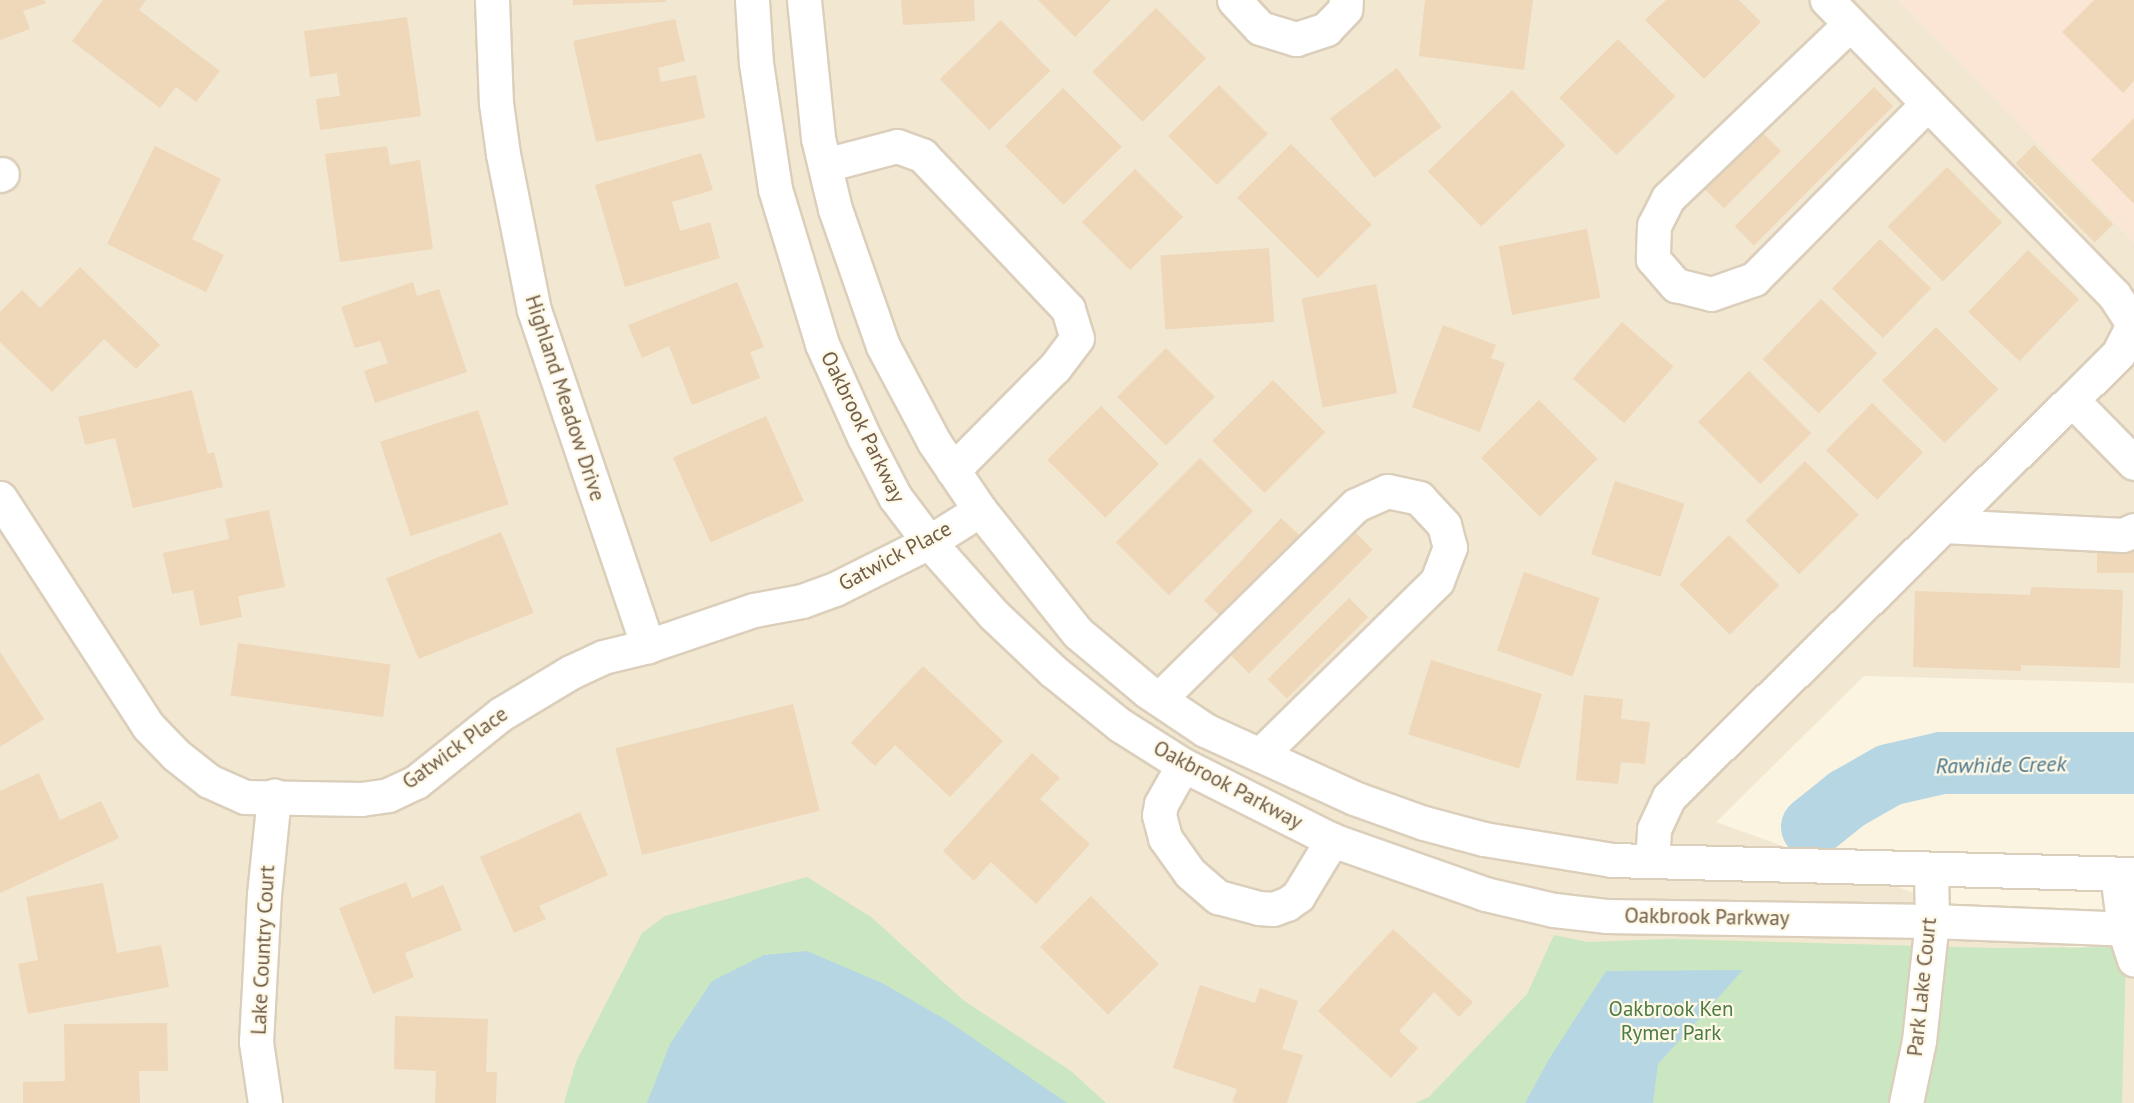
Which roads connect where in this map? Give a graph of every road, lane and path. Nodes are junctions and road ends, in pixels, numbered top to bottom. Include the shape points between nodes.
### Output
1 (492, 0) edge
2 (752, 0) edge
3 (804, 0) edge
4 (1234, 0) edge
5 (1346, 0) edge
6 (1827, 0) edge
7 (1850, 24) junction
8 (1928, 103) junction
9 (825, 165) junction
10 (2072, 400) junction
11 (2134, 463) edge
12 (953, 470) junction
13 (0, 498) edge
14 (980, 510) junction
15 (1944, 526) junction
16 (2134, 530) edge
17 (929, 542) junction
18 (648, 646) junction
19 (1159, 699) junction
20 (1260, 755) junction
21 (1183, 765) junction
22 (274, 796) junction
23 (1332, 840) junction
24 (1652, 860) junction
25 (1930, 870) junction
26 (2125, 874) edge
27 (1932, 921) junction
28 (2131, 939) edge
29 (265, 1103) edge
30 (1906, 1103) edge

1 - 18 street, Highland Meadow Drive via 496,103 534,310
2 - 17 street, Oakbrook Parkway via 756,63 775,189 822,344 895,497
3 - 9 street, Oakbrook Parkway via 818,138
4 - 5 street via 1260,28 1296,39 1326,29 1345,9
6 - 7 street
7 - 8 street
7 - 8 street via 1668,198 1654,225 1653,259 1676,285 1711,294 1754,279
8 - 10 street via 2114,295 2133,324 2118,354
9 - 12 street, Oakbrook Parkway via 835,209 883,346
9 - 12 street via 897,146 922,155 1068,309 1077,338 1054,368
10 - 11 street
10 - 15 street
12 - 14 street, Oakbrook Parkway
13 - 22 street, Gatwick Place via 148,726 176,755 209,780 245,797
14 - 17 street, Gatwick Place
14 - 19 street, Oakbrook Parkway via 1078,633
15 - 16 street via 2123,535
15 - 24 street via 1669,797 1654,829
17 - 18 street, Gatwick Place via 824,593 754,610
17 - 21 street, Oakbrook Parkway via 994,615 1053,671 1120,725
18 - 22 street, Gatwick Place via 603,657 536,691 416,782 388,795 361,800
19 - 20 street, Oakbrook Parkway via 1205,730
19 - 20 street via 1356,505 1387,490 1419,498 1444,525 1450,547 1437,581
20 - 24 street, Oakbrook Parkway via 1354,798 1424,823 1495,841 1612,860
21 - 23 street, Oakbrook Parkway
21 - 23 street via 1161,804 1159,815 1165,838 1190,873 1218,897 1259,908 1287,904 1298,896
22 - 29 street, Lake Country Court via 256,1042
23 - 27 street, Oakbrook Parkway via 1485,894 1554,910 1606,916
24 - 25 street, Oakbrook Parkway
25 - 26 street, Oakbrook Parkway
25 - 27 street, Park Lake Court
26 - 28 street
27 - 28 street, Oakbrook Parkway
27 - 30 street, Park Lake Court via 1919,1041

